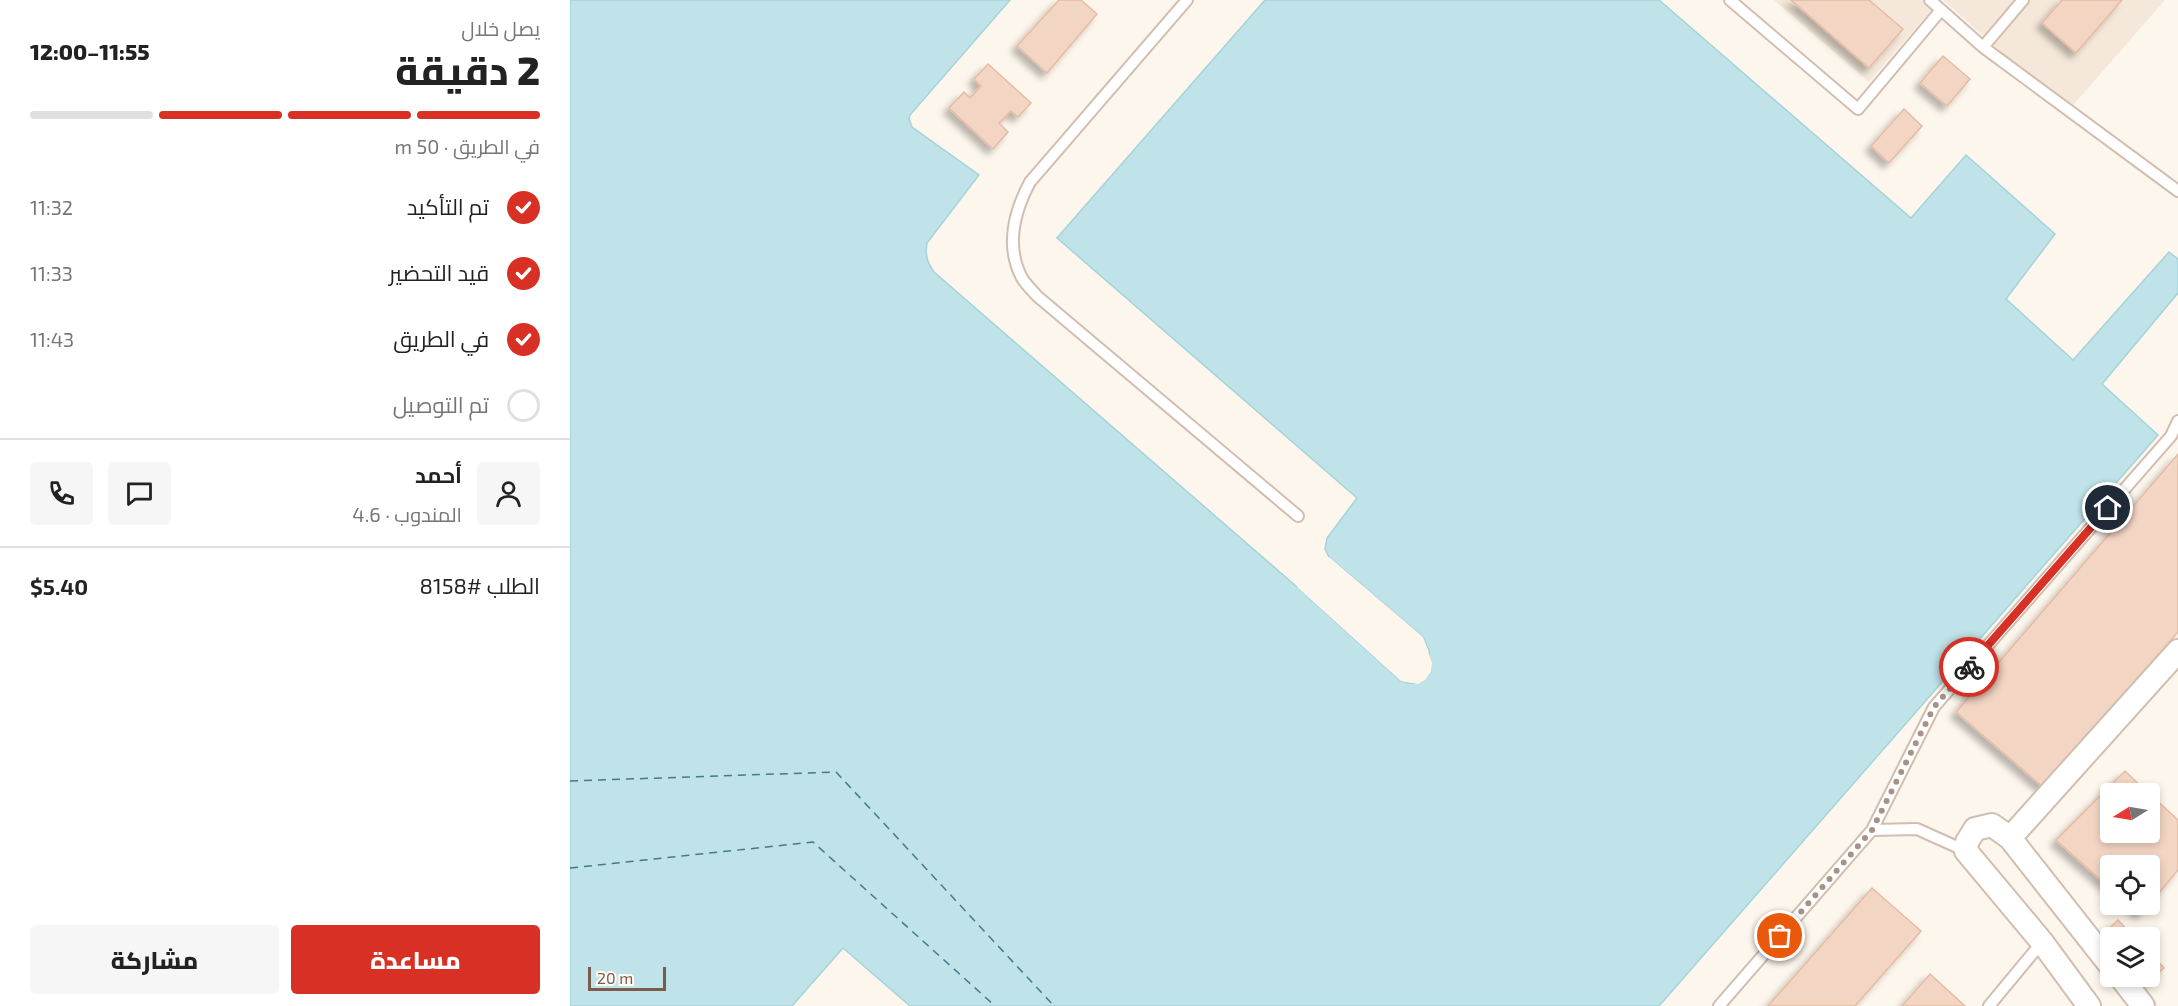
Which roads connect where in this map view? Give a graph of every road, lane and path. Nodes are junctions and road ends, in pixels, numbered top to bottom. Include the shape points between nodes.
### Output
1 (1187, 0) edge
2 (1730, 0) edge
3 (1930, 0) edge
4 (2023, 0) edge
5 (1941, 10) junction
6 (1983, 47) junction
7 (2178, 190) edge
8 (2178, 420) edge
9 (1298, 516) dead end
10 (2178, 651) edge
11 (1872, 830) junction
12 (2010, 838) junction
13 (1966, 851) junction
14 (2042, 942) junction
15 (2100, 952) edge
16 (2128, 987) edge
17 (1719, 1006) edge
18 (1989, 1006) edge
19 (2089, 1006) edge
20 (2143, 1006) edge

1 - 9 lane via 1030,182 1018,203 1012,226 1014,252 1022,278 1037,296
2 - 5 lane via 1858,109
3 - 5 lane
4 - 6 lane
5 - 6 lane
6 - 7 lane
8 - 11 lane via 2170,436 1934,707
10 - 12 street
11 - 13 lane via 1917,829
11 - 17 lane
12 - 13 street via 1992,825 1975,829
12 - 15 street
13 - 14 street
14 - 18 lane
14 - 19 street
16 - 20 street

